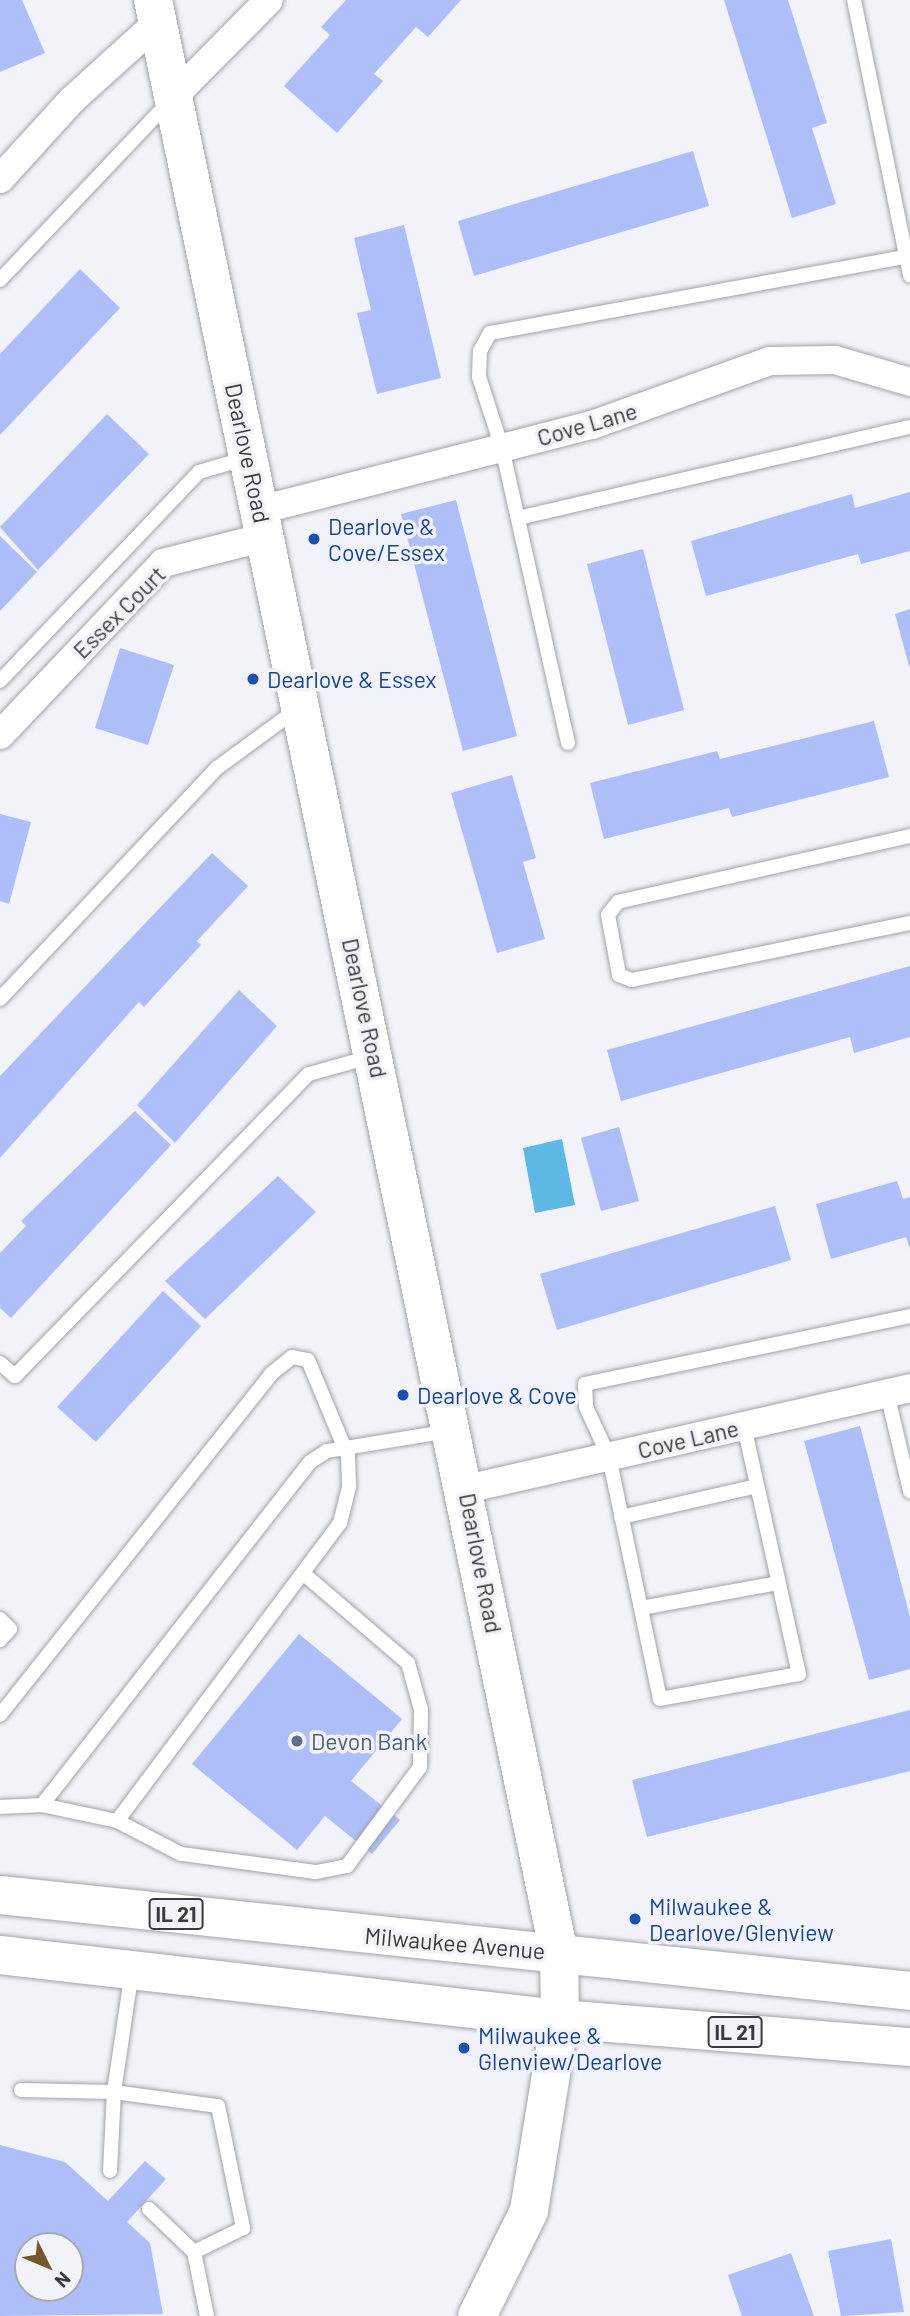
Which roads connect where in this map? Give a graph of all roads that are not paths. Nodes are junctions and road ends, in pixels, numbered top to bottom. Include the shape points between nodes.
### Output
1 (270, 0) edge
2 (854, 0) edge
3 (155, 11) edge
4 (173, 97) junction
5 (0, 179) edge
6 (906, 257) junction
7 (910, 275) edge
8 (0, 280) edge
9 (910, 382) edge
10 (910, 427) edge
11 (502, 448) junction
12 (250, 458) junction
13 (518, 519) junction
14 (263, 524) junction
15 (0, 681) edge
16 (302, 706) junction
17 (0, 735) edge
18 (568, 743) dead end
19 (910, 836) edge
20 (910, 923) edge
21 (0, 999) edge
22 (375, 1055) junction
23 (910, 1316) edge
24 (0, 1363) edge
25 (898, 1391) edge
26 (744, 1426) junction
27 (454, 1430) junction
28 (344, 1447) junction
29 (608, 1457) junction
30 (757, 1486) junction
31 (466, 1489) junction
32 (910, 1491) edge
33 (621, 1517) junction
34 (304, 1574) junction
35 (779, 1583) junction
36 (640, 1608) junction
37 (0, 1619) edge
38 (0, 1640) edge
39 (0, 1715) edge
40 (42, 1805) junction
41 (0, 1807) edge
42 (117, 1821) junction
43 (0, 1895) edge
44 (559, 1953) junction
45 (0, 1955) edge
46 (132, 1970) junction
47 (910, 1991) edge
48 (560, 2019) junction
49 (910, 2047) edge
50 (22, 2090) dead end
51 (114, 2092) junction
52 (110, 2171) dead end
53 (149, 2209) dead end
54 (194, 2252) junction
55 (206, 2316) edge
56 (477, 2316) edge

1 - 4 street
2 - 6 lane
3 - 4 main road, Dearlove Road
3 - 5 street
4 - 8 lane
4 - 12 main road, Dearlove Road
6 - 7 lane
6 - 11 lane via 491,334 480,351 479,377
9 - 11 street, Cove Lane via 835,360 770,360 593,425
10 - 13 lane
11 - 13 lane
11 - 14 street, Cove Lane
12 - 14 main road, Dearlove Road
12 - 15 lane via 199,472
13 - 18 lane
14 - 16 main road, Dearlove Road
14 - 17 street, Essex Court via 163,563
16 - 21 lane via 217,768
16 - 22 main road, Dearlove Road
19 - 20 lane via 618,902 608,915 620,975 632,980
22 - 24 lane via 309,1074 15,1376
22 - 27 main road, Dearlove Road
23 - 29 lane via 585,1384 586,1407
25 - 26 street, Cove Lane
25 - 32 lane
26 - 29 street, Cove Lane
26 - 30 lane
27 - 28 lane
27 - 31 main road, Dearlove Road
28 - 34 lane via 350,1477 344,1512
28 - 39 lane via 318,1371 308,1360 283,1361
28 - 40 lane via 310,1462 288,1486
29 - 31 street, Cove Lane
29 - 33 lane
30 - 33 lane
30 - 35 lane
31 - 44 main road, Dearlove Road
33 - 36 lane
34 - 42 lane
34 - 42 lane via 411,1669 422,1746 408,1791 347,1866 324,1872 181,1854
35 - 36 lane
35 - 36 lane via 799,1674 685,1695 660,1699
37 - 38 lane via 10,1629
40 - 41 lane
40 - 42 lane
43 - 44 main road, Milwaukee Avenue / IL 21
44 - 47 main road, Milwaukee Avenue / IL 21
44 - 48 main road, Dearlove Road
45 - 46 main road, IL 21
46 - 48 main road, IL 21
46 - 51 lane
48 - 49 main road, IL 21
48 - 56 main road, Dearlove Road via 529,2211
50 - 51 lane
51 - 52 lane
51 - 54 lane via 218,2106 243,2228
53 - 54 lane
54 - 55 lane

